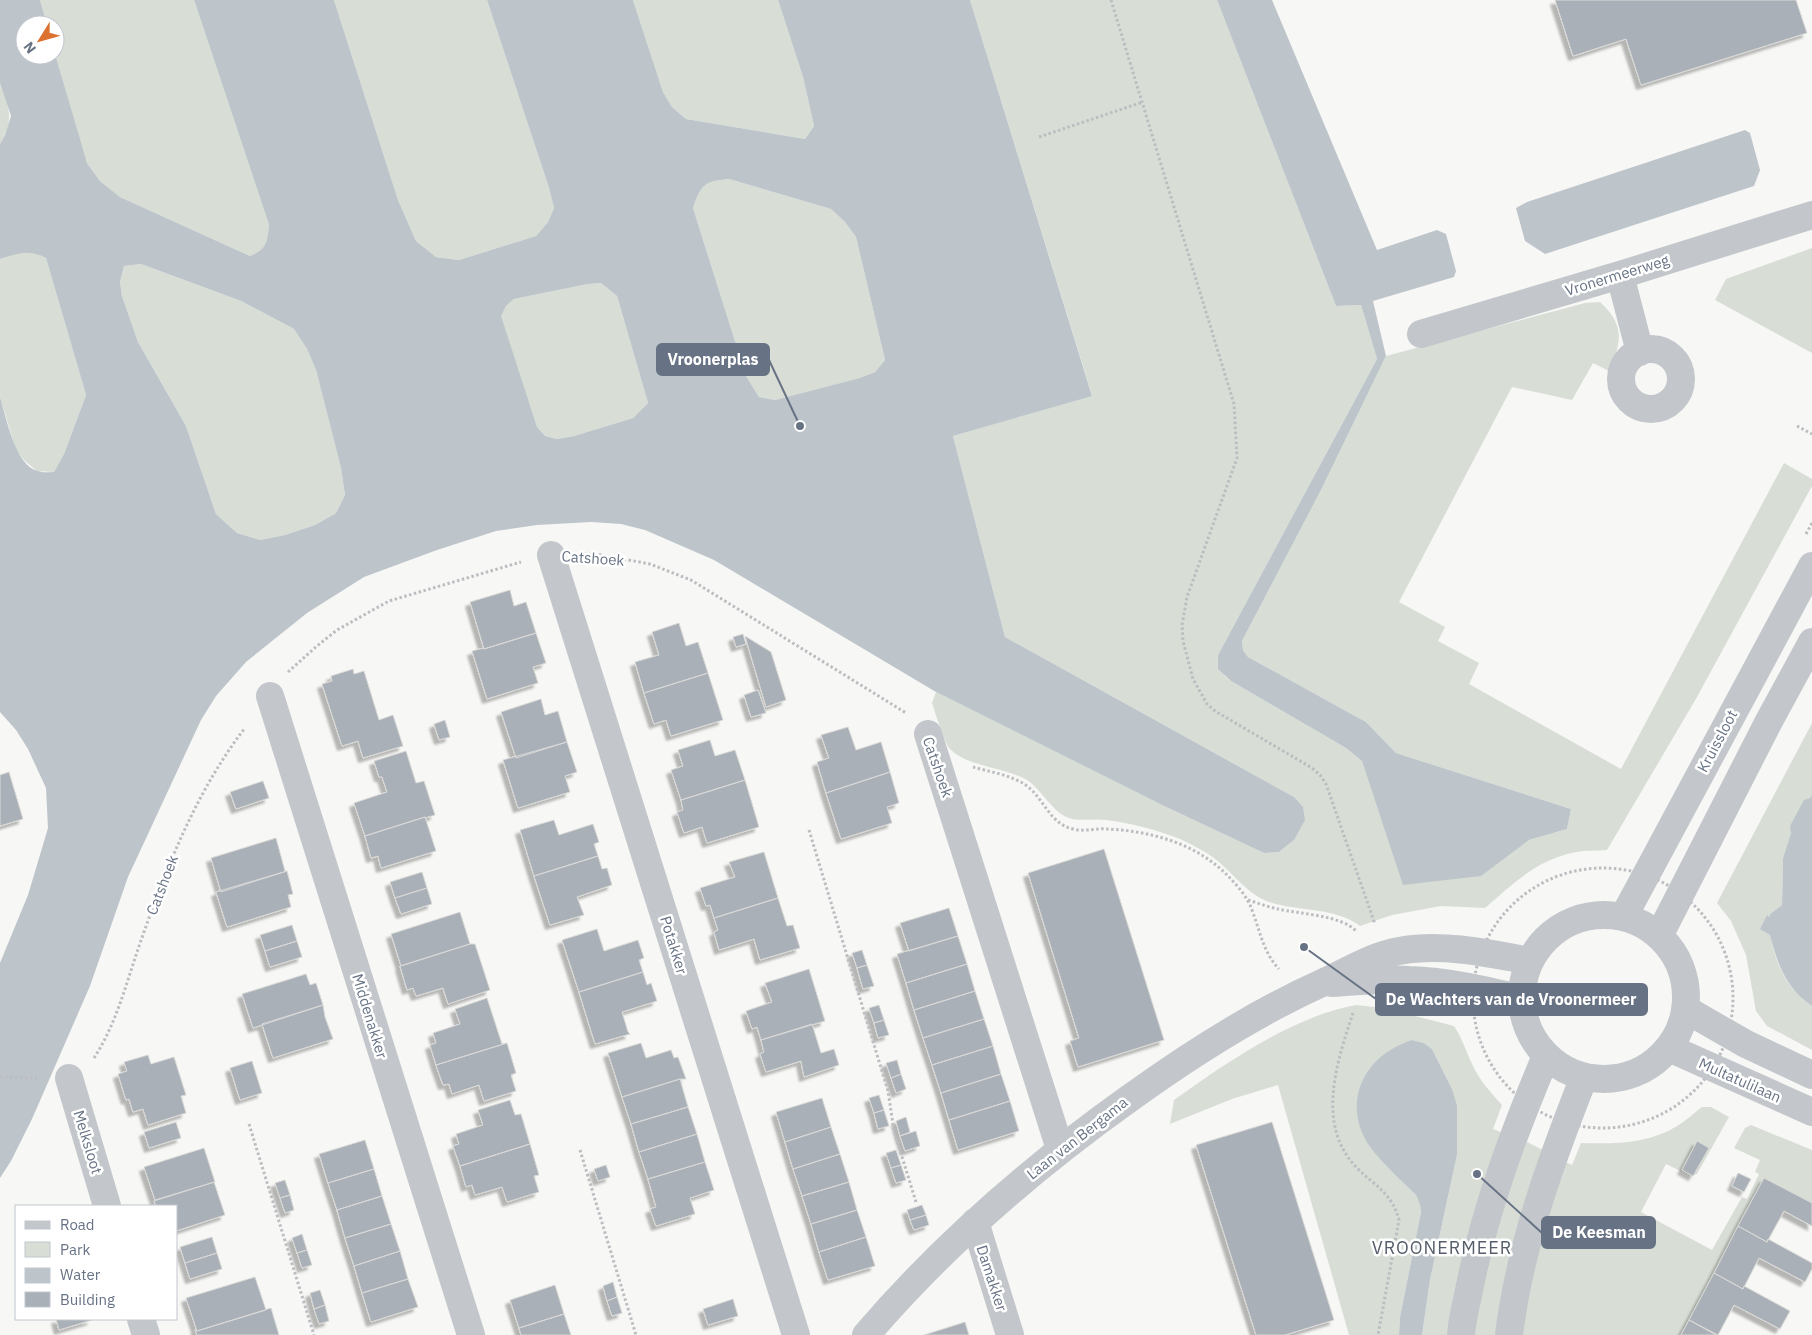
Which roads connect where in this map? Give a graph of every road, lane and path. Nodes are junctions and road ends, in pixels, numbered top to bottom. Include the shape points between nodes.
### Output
1 (1111, 0) edge
2 (1143, 102) junction
3 (1039, 137) dead end
4 (1812, 215) edge
5 (1620, 275) junction
6 (1421, 334) dead end
7 (1640, 352) dead end
8 (1797, 426) dead end
9 (1812, 434) edge
10 (551, 555) junction
11 (1812, 566) edge
12 (1812, 642) edge
13 (270, 696) junction
14 (928, 734) joint
15 (970, 766) dead end
16 (809, 830) dead end
17 (1645, 876) junction
18 (1680, 893) junction
19 (1247, 900) junction
20 (1624, 916) junction
21 (1378, 930) dead end
22 (1358, 935) dead end
23 (1659, 936) junction
24 (1481, 952) junction
25 (1530, 961) junction
26 (1311, 988) junction
27 (1473, 989) junction
28 (1522, 999) junction
29 (1354, 1009) dead end
30 (1685, 1009) junction
31 (1729, 1035) junction
32 (1669, 1048) junction
33 (1546, 1056) junction
34 (1712, 1068) junction
35 (1812, 1075) edge
36 (0, 1077) edge
37 (1584, 1077) junction
38 (69, 1078) junction
39 (1526, 1103) junction
40 (1812, 1112) edge
41 (1566, 1122) junction
42 (249, 1124) dead end
43 (580, 1150) dead end
44 (1060, 1150) junction
45 (916, 1202) dead end
46 (107, 1205) edge
47 (975, 1222) junction
48 (141, 1320) edge
49 (146, 1335) edge
50 (314, 1335) edge
51 (471, 1335) edge
52 (636, 1335) edge
53 (796, 1335) edge
54 (866, 1335) edge
55 (1010, 1335) edge
56 (1378, 1335) edge
57 (1460, 1335) edge
58 (1509, 1335) edge

1 - 2 path
2 - 3 path
2 - 21 path via 1234,404 1237,458 1184,608 1182,625 1186,656 1193,679 1207,704 1320,775
4 - 5 street, Vronermeerweg
5 - 6 street, Vronermeerweg
5 - 7 street
8 - 9 path
10 - 13 path, Catshoek via 509,564 390,601 361,615 337,630 290,670
10 - 14 path, Catshoek via 602,555 666,569 691,580 915,718
10 - 53 street, Potakker
11 - 17 street, Kruissloot
12 - 18 street
13 - 38 path, Catshoek via 227,752 185,829 101,1047 87,1069
13 - 51 street, Middenakker
14 - 44 street, Catshoek
15 - 19 path via 1024,784 1034,792 1050,815 1073,830 1113,829 1159,837 1185,846 1215,864
16 - 45 path via 888,1091 894,1131
17 - 18 path
17 - 20 street, Kruissloot
17 - 24 path via 1618,868 1593,868 1548,879 1523,895 1498,918 1490,927
18 - 23 street
18 - 31 path via 1704,913 1726,951 1735,985
19 - 22 path via 1338,922 1355,929
19 - 26 path via 1266,952 1273,962
20 - 23 street via 1642,923
20 - 25 street via 1580,919 1548,939
23 - 30 street via 1681,969 1686,989
24 - 25 street, Laan van Bergama
24 - 26 street, Laan van Bergama via 1400,951 1371,959
24 - 27 path
25 - 28 street
26 - 27 street, Laan van Bergama via 1406,980
26 - 44 street, Laan van Bergama via 1261,1012 1164,1073
27 - 28 street, Laan van Bergama
27 - 39 path via 1474,1023 1482,1047 1503,1083
28 - 33 street via 1525,1018
29 - 56 path via 1335,1072 1332,1110 1338,1139 1356,1167 1396,1207 1399,1220
30 - 31 street
30 - 32 street
31 - 34 path
31 - 35 street
32 - 34 street, Multatulilaan
32 - 37 street via 1655,1062 1628,1075
33 - 37 street
33 - 39 street
34 - 40 street, Multatulilaan
34 - 41 path via 1702,1086 1644,1120 1606,1129 1585,1128
36 - 38 path
37 - 41 street
38 - 46 street, Melksloot
39 - 41 path
39 - 57 street via 1497,1182 1476,1254
41 - 58 street via 1528,1234
42 - 50 path
43 - 52 path
44 - 47 street, Laan van Bergama
47 - 54 street, Laan van Bergama via 892,1304
47 - 55 street, Damakker
48 - 49 street

